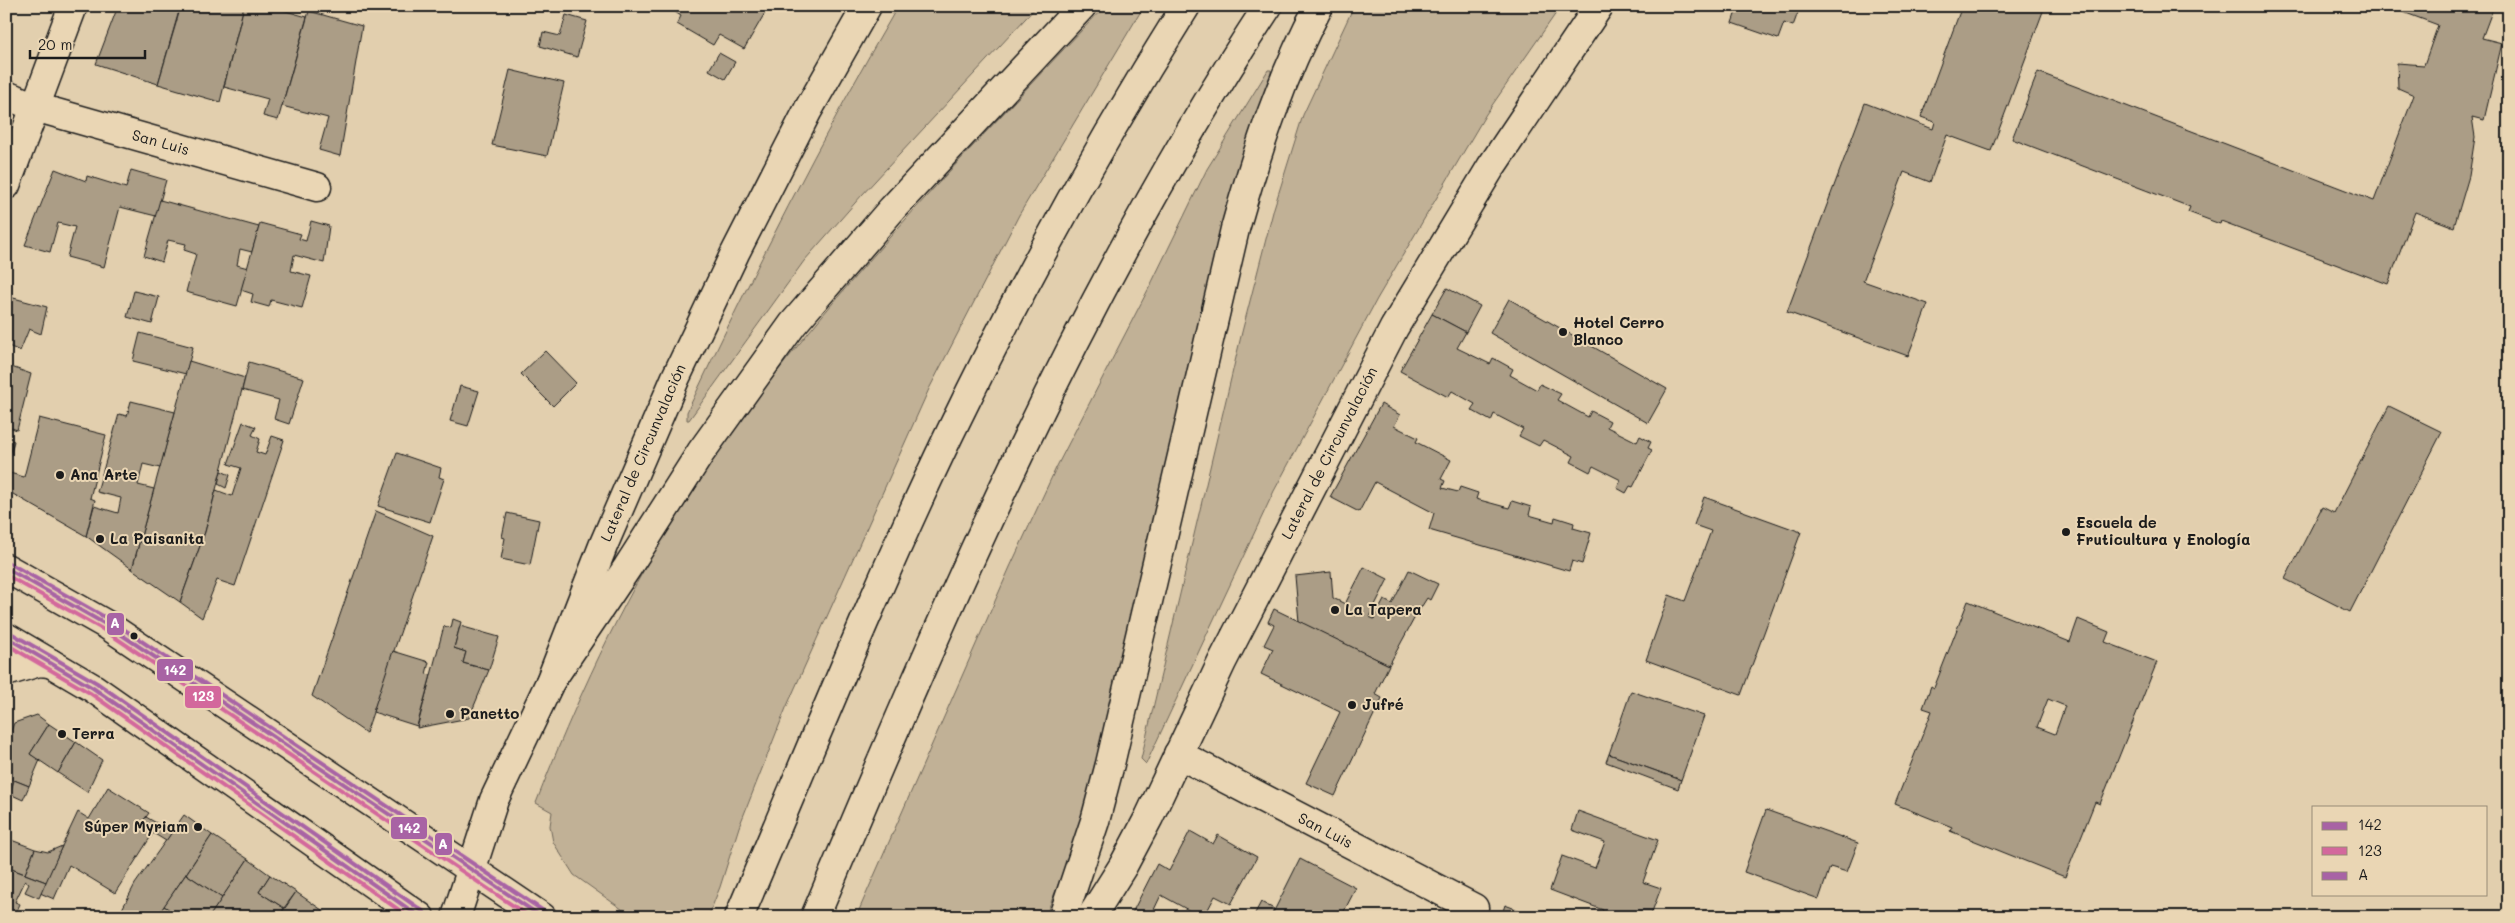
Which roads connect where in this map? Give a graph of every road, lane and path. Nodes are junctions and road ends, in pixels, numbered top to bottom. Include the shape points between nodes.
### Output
1 (73, 6) edge
2 (867, 6) edge
3 (1082, 6) edge
4 (1186, 6) edge
5 (1268, 6) edge
6 (1319, 6) edge
7 (1599, 6) edge
8 (6, 95) edge
9 (34, 107) junction
10 (6, 186) edge
11 (317, 187) dead end
12 (6, 568) edge
13 (6, 637) edge
14 (50, 663) junction
15 (6, 672) edge
16 (550, 682) junction
17 (1178, 754) junction
18 (472, 869) junction
19 (1474, 908) dead end
20 (420, 917) edge
21 (456, 917) edge
22 (542, 917) edge
23 (739, 917) edge
24 (815, 917) edge
25 (1062, 917) edge
26 (1091, 917) edge

1 - 9 main road
2 - 16 main road, Lateral de Circunvalación via 808,110 702,319 604,546
3 - 16 main road via 892,209 793,324 701,452
4 - 23 main road via 1123,109 1026,283 950,433 826,710
5 - 24 main road via 1166,174 1065,361 950,603
6 - 25 main road via 1280,87 1252,167 1110,764
7 - 17 main road, Lateral de Circunvalación via 1491,167 1394,328
8 - 9 main road, San Luis
9 - 10 main road
9 - 11 main road, San Luis
12 - 18 main road via 107,625
13 - 14 main road
14 - 15 main road via 39,662
14 - 20 main road via 93,688
16 - 18 main road, Lateral de Circunvalación via 494,800
17 - 19 main road, San Luis
17 - 26 main road, Lateral de Circunvalación via 1140,833
18 - 21 main road, Lateral de Circunvalación
18 - 22 main road

